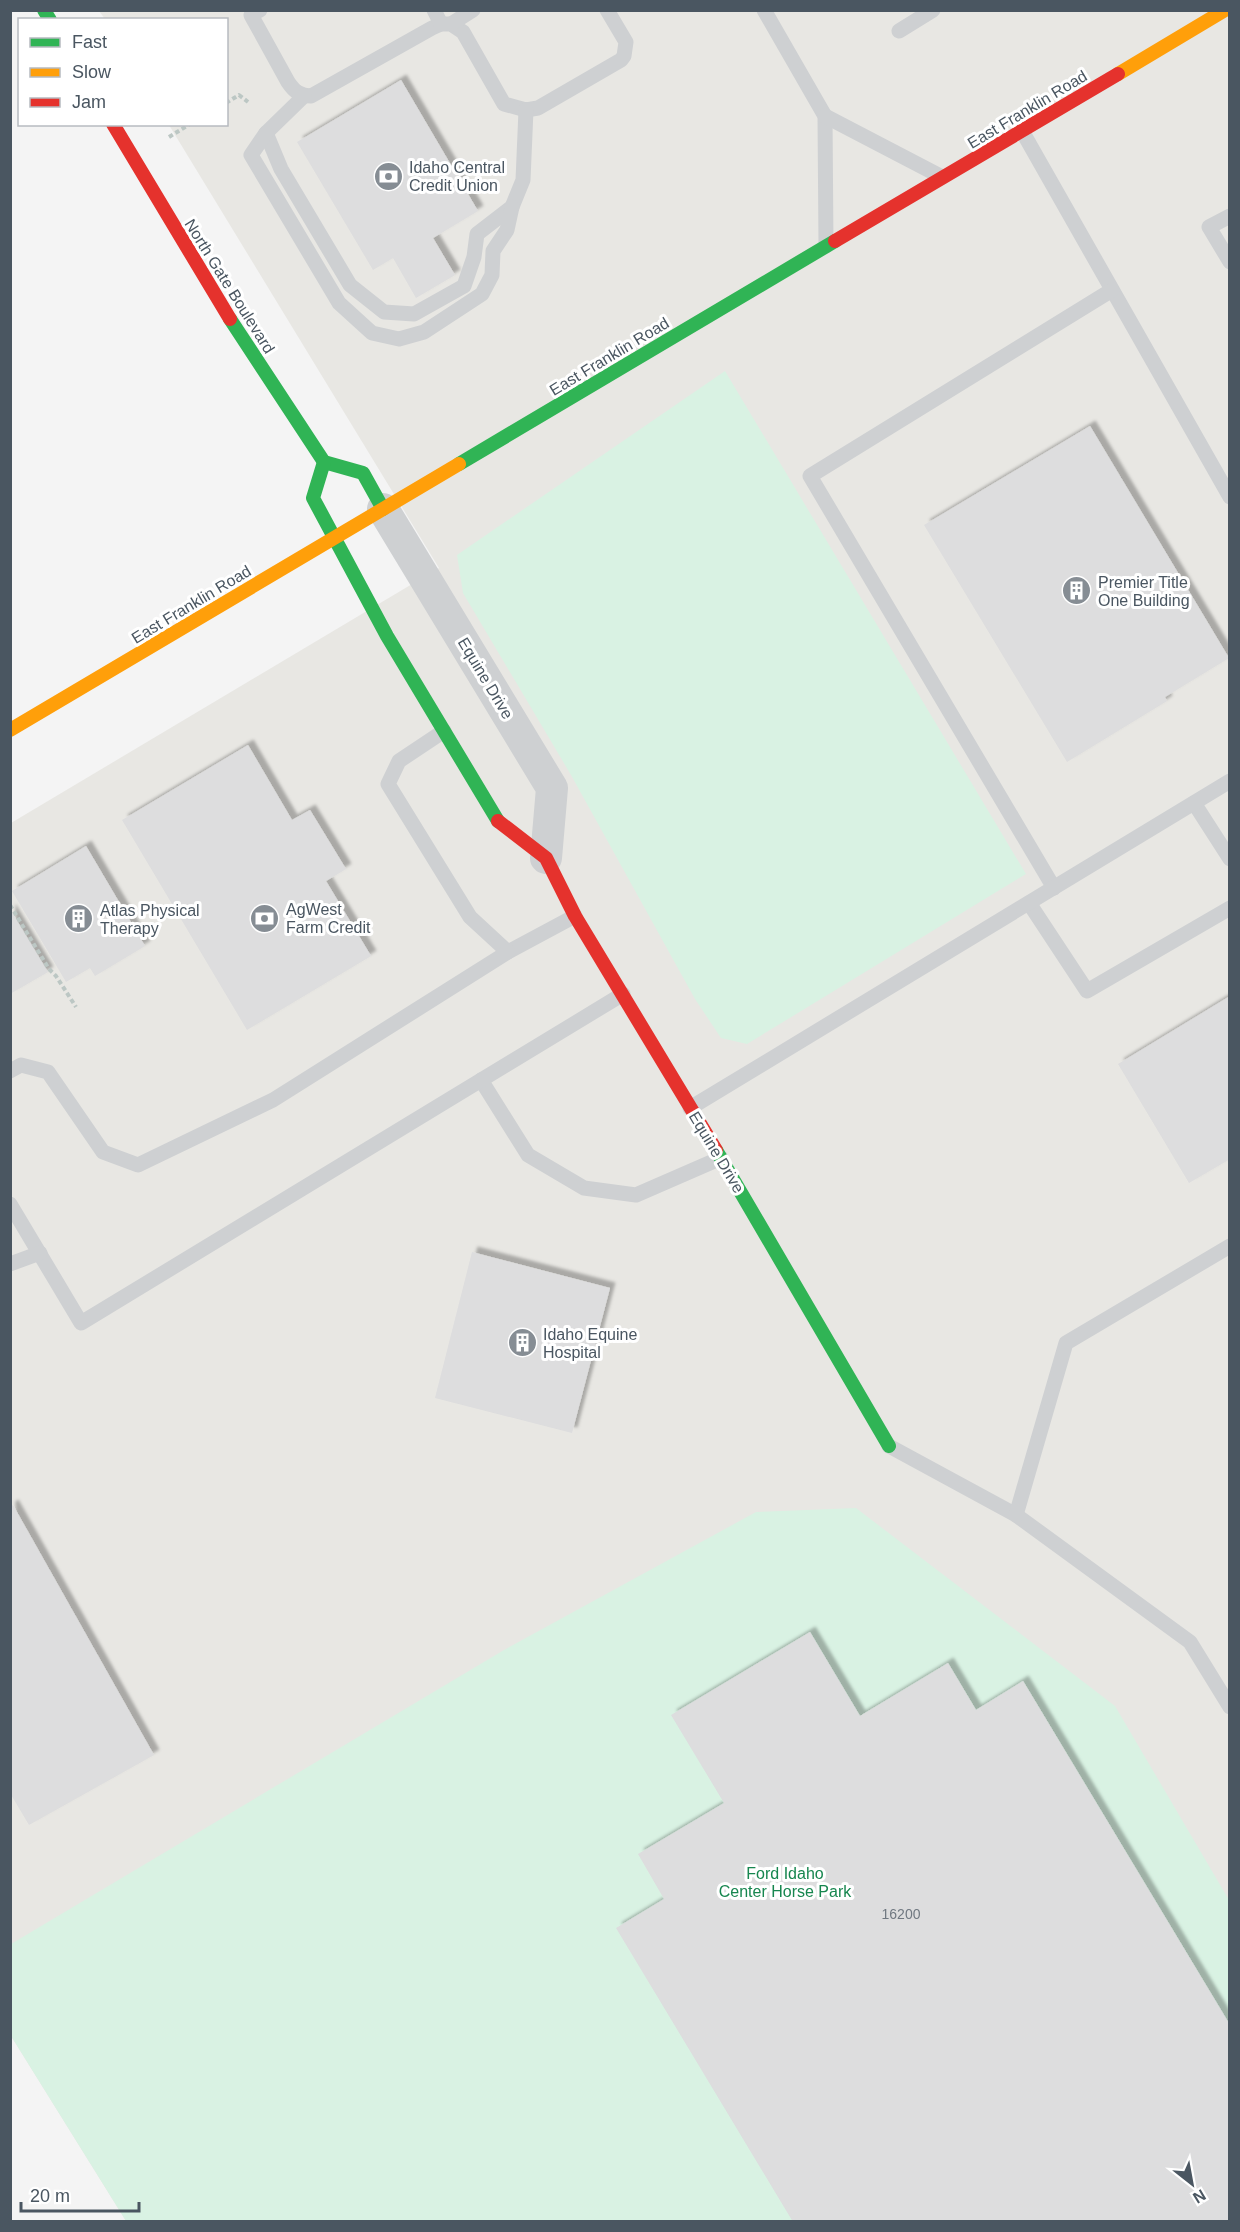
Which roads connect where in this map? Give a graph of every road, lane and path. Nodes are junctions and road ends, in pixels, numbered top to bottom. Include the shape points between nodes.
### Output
1 (260, 10) edge
2 (473, 10) edge
3 (607, 10) edge
4 (764, 10) edge
5 (933, 10) edge
6 (1225, 10) edge
7 (442, 20) edge
8 (899, 31) dead end
9 (304, 96) junction
10 (228, 102) edge
11 (248, 102) dead end
12 (526, 110) junction
13 (825, 116) junction
14 (114, 126) edge
15 (187, 126) edge
16 (1022, 131) junction
17 (266, 132) junction
18 (169, 137) dead end
19 (944, 178) junction
20 (512, 207) junction
21 (1230, 216) edge
22 (826, 247) junction
23 (1230, 262) edge
24 (1112, 290) junction
25 (324, 462) junction
26 (1230, 497) edge
27 (382, 509) junction
28 (334, 538) junction
29 (10, 730) edge
30 (444, 731) junction
31 (1230, 781) edge
32 (1194, 803) junction
33 (546, 858) junction
34 (1230, 859) edge
35 (1054, 888) junction
36 (1029, 903) junction
37 (10, 904) edge
38 (1230, 908) edge
39 (575, 916) junction
40 (508, 952) junction
41 (623, 994) junction
42 (76, 1007) dead end
43 (10, 1071) edge
44 (481, 1080) junction
45 (690, 1108) junction
46 (721, 1158) junction
47 (10, 1204) edge
48 (1230, 1246) edge
49 (40, 1253) junction
50 (10, 1264) edge
51 (889, 1446) joint
52 (1016, 1515) junction
53 (1230, 1707) edge

1 - 9 lane via 251,15 288,82
2 - 7 lane
3 - 12 lane via 626,42 621,60 538,108
4 - 13 lane
5 - 8 lane
6 - 16 street, East Franklin Road
7 - 9 lane via 311,96
7 - 12 lane via 463,32 504,104
9 - 17 lane
10 - 11 path via 239,95
12 - 20 lane via 523,180
13 - 19 lane
13 - 22 lane
14 - 25 street, North Gate Boulevard via 241,337
15 - 18 path
16 - 19 street, East Franklin Road
16 - 24 lane
17 - 20 lane via 281,169 350,285 384,312 414,314 464,286 477,234
17 - 20 lane via 251,155 339,303 372,333 399,339 424,332 482,294 492,275 494,251 507,230
19 - 22 street, East Franklin Road
21 - 23 lane via 1209,227
22 - 27 street, East Franklin Road
24 - 26 lane
24 - 35 lane via 810,476
25 - 27 street via 363,473
25 - 28 street via 313,498
27 - 28 street, East Franklin Road
27 - 33 street, Equine Drive via 552,788
28 - 29 street, East Franklin Road
28 - 30 street, Equine Drive
30 - 33 street, Equine Drive via 499,823
30 - 40 lane via 399,761 388,784 470,917
31 - 32 lane
32 - 34 lane
32 - 35 lane
33 - 39 street, Equine Drive
35 - 36 lane
36 - 38 lane via 1087,991
36 - 45 lane
37 - 42 path
39 - 40 lane
39 - 41 street, Equine Drive
40 - 43 lane via 273,1100 138,1165 103,1152 48,1072 21,1065
41 - 44 lane
41 - 45 street, Equine Drive
44 - 46 lane via 528,1155 584,1188 636,1195
44 - 49 lane via 81,1323
45 - 46 street, Equine Drive
46 - 51 street, Equine Drive
47 - 49 lane
48 - 52 lane via 1066,1343
49 - 50 lane
51 - 52 lane
52 - 53 lane via 1190,1642

